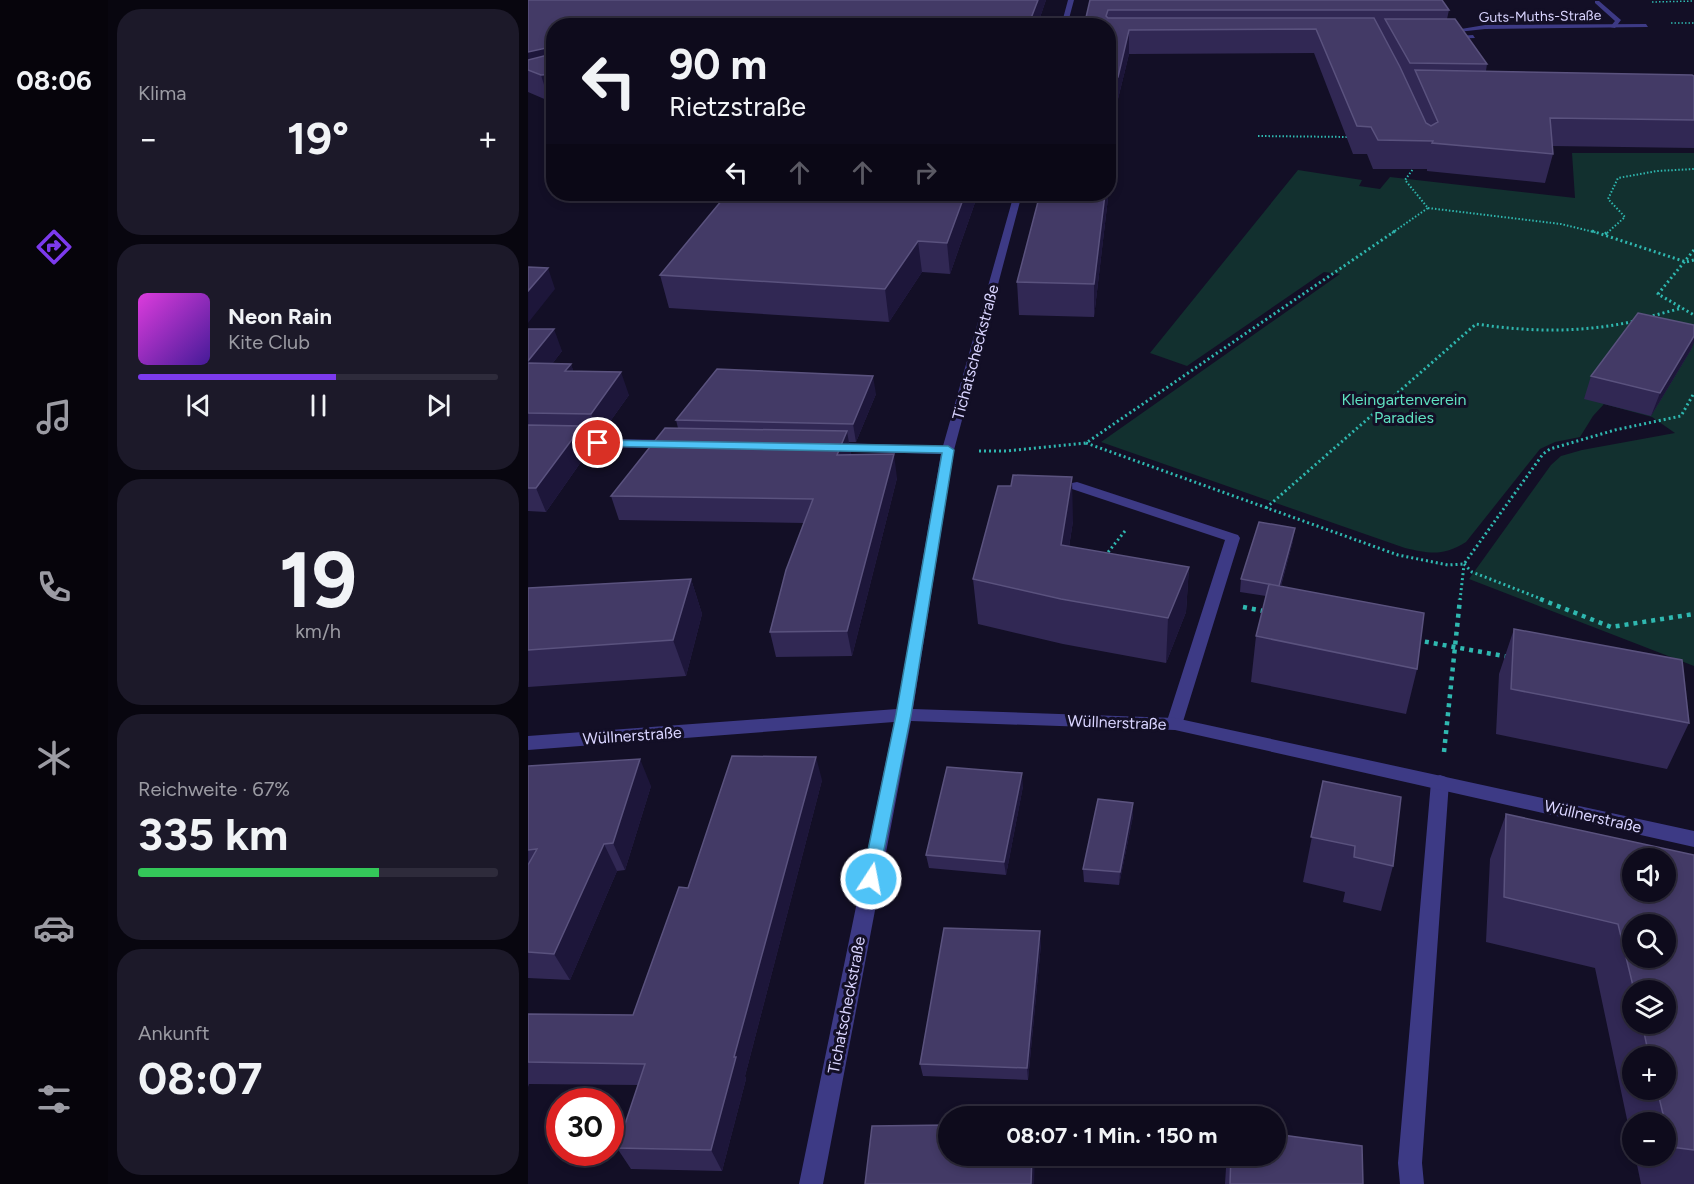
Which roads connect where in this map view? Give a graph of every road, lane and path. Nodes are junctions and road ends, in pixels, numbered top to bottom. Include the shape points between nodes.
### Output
1 (1071, 0) edge
2 (1598, 2) dead end
3 (1066, 18) edge
4 (1646, 26) dead end
5 (1613, 27) junction
6 (1473, 37) dead end
7 (1258, 136) dead end
8 (1352, 137) edge
9 (1421, 158) edge
10 (1694, 169) edge
11 (1016, 201) edge
12 (1428, 208) junction
13 (1605, 234) junction
14 (1694, 250) edge
15 (1694, 260) edge
16 (1686, 262) junction
17 (1682, 308) junction
18 (1694, 315) edge
19 (1646, 318) edge
20 (1636, 321) edge
21 (1694, 393) edge
22 (528, 442) edge
23 (1086, 443) junction
24 (680, 445) edge
25 (820, 447) edge
26 (948, 450) junction
27 (1077, 486) dead end
28 (1143, 508) junction
29 (1266, 508) junction
30 (1102, 560) edge
31 (1464, 564) junction
32 (1214, 601) junction
33 (1272, 612) edge
34 (1694, 614) edge
35 (1411, 639) edge
36 (1456, 647) junction
37 (1512, 657) edge
38 (904, 715) junction
39 (1175, 724) junction
40 (528, 743) edge
41 (1440, 782) junction
42 (1694, 839) edge
43 (811, 1184) edge
44 (1412, 1184) edge

1 - 3 street
2 - 5 street via 1619,21
4 - 5 street, Guts-Muths-Straße
5 - 6 street, Guts-Muths-Straße via 1485,27 1436,37
7 - 8 path
9 - 12 path via 1405,180
10 - 13 path via 1618,178 1608,199 1625,217
11 - 26 street, Tichatscheckstraße
12 - 13 path via 1561,224
12 - 23 path
13 - 16 path
14 - 16 path
15 - 16 path
16 - 17 path via 1659,294
17 - 18 path
17 - 19 path
20 - 29 path via 1560,330 1476,324
21 - 31 path via 1681,416 1615,430 1543,454
22 - 24 street
23 - 26 path via 1005,451
23 - 29 path
25 - 26 street
26 - 38 street, Tichatscheckstraße
27 - 28 street
28 - 30 path
28 - 32 street via 1233,538
29 - 31 path via 1398,555 1448,565
31 - 34 path via 1472,572 1611,627
31 - 36 path
32 - 33 path
32 - 39 street
35 - 36 path
36 - 37 path
36 - 41 path
38 - 39 street, Wüllnerstraße
38 - 40 street, Wüllnerstraße
38 - 43 street, Tichatscheckstraße
39 - 41 street, Wüllnerstraße
41 - 42 street, Wüllnerstraße
41 - 44 street via 1410,1163

